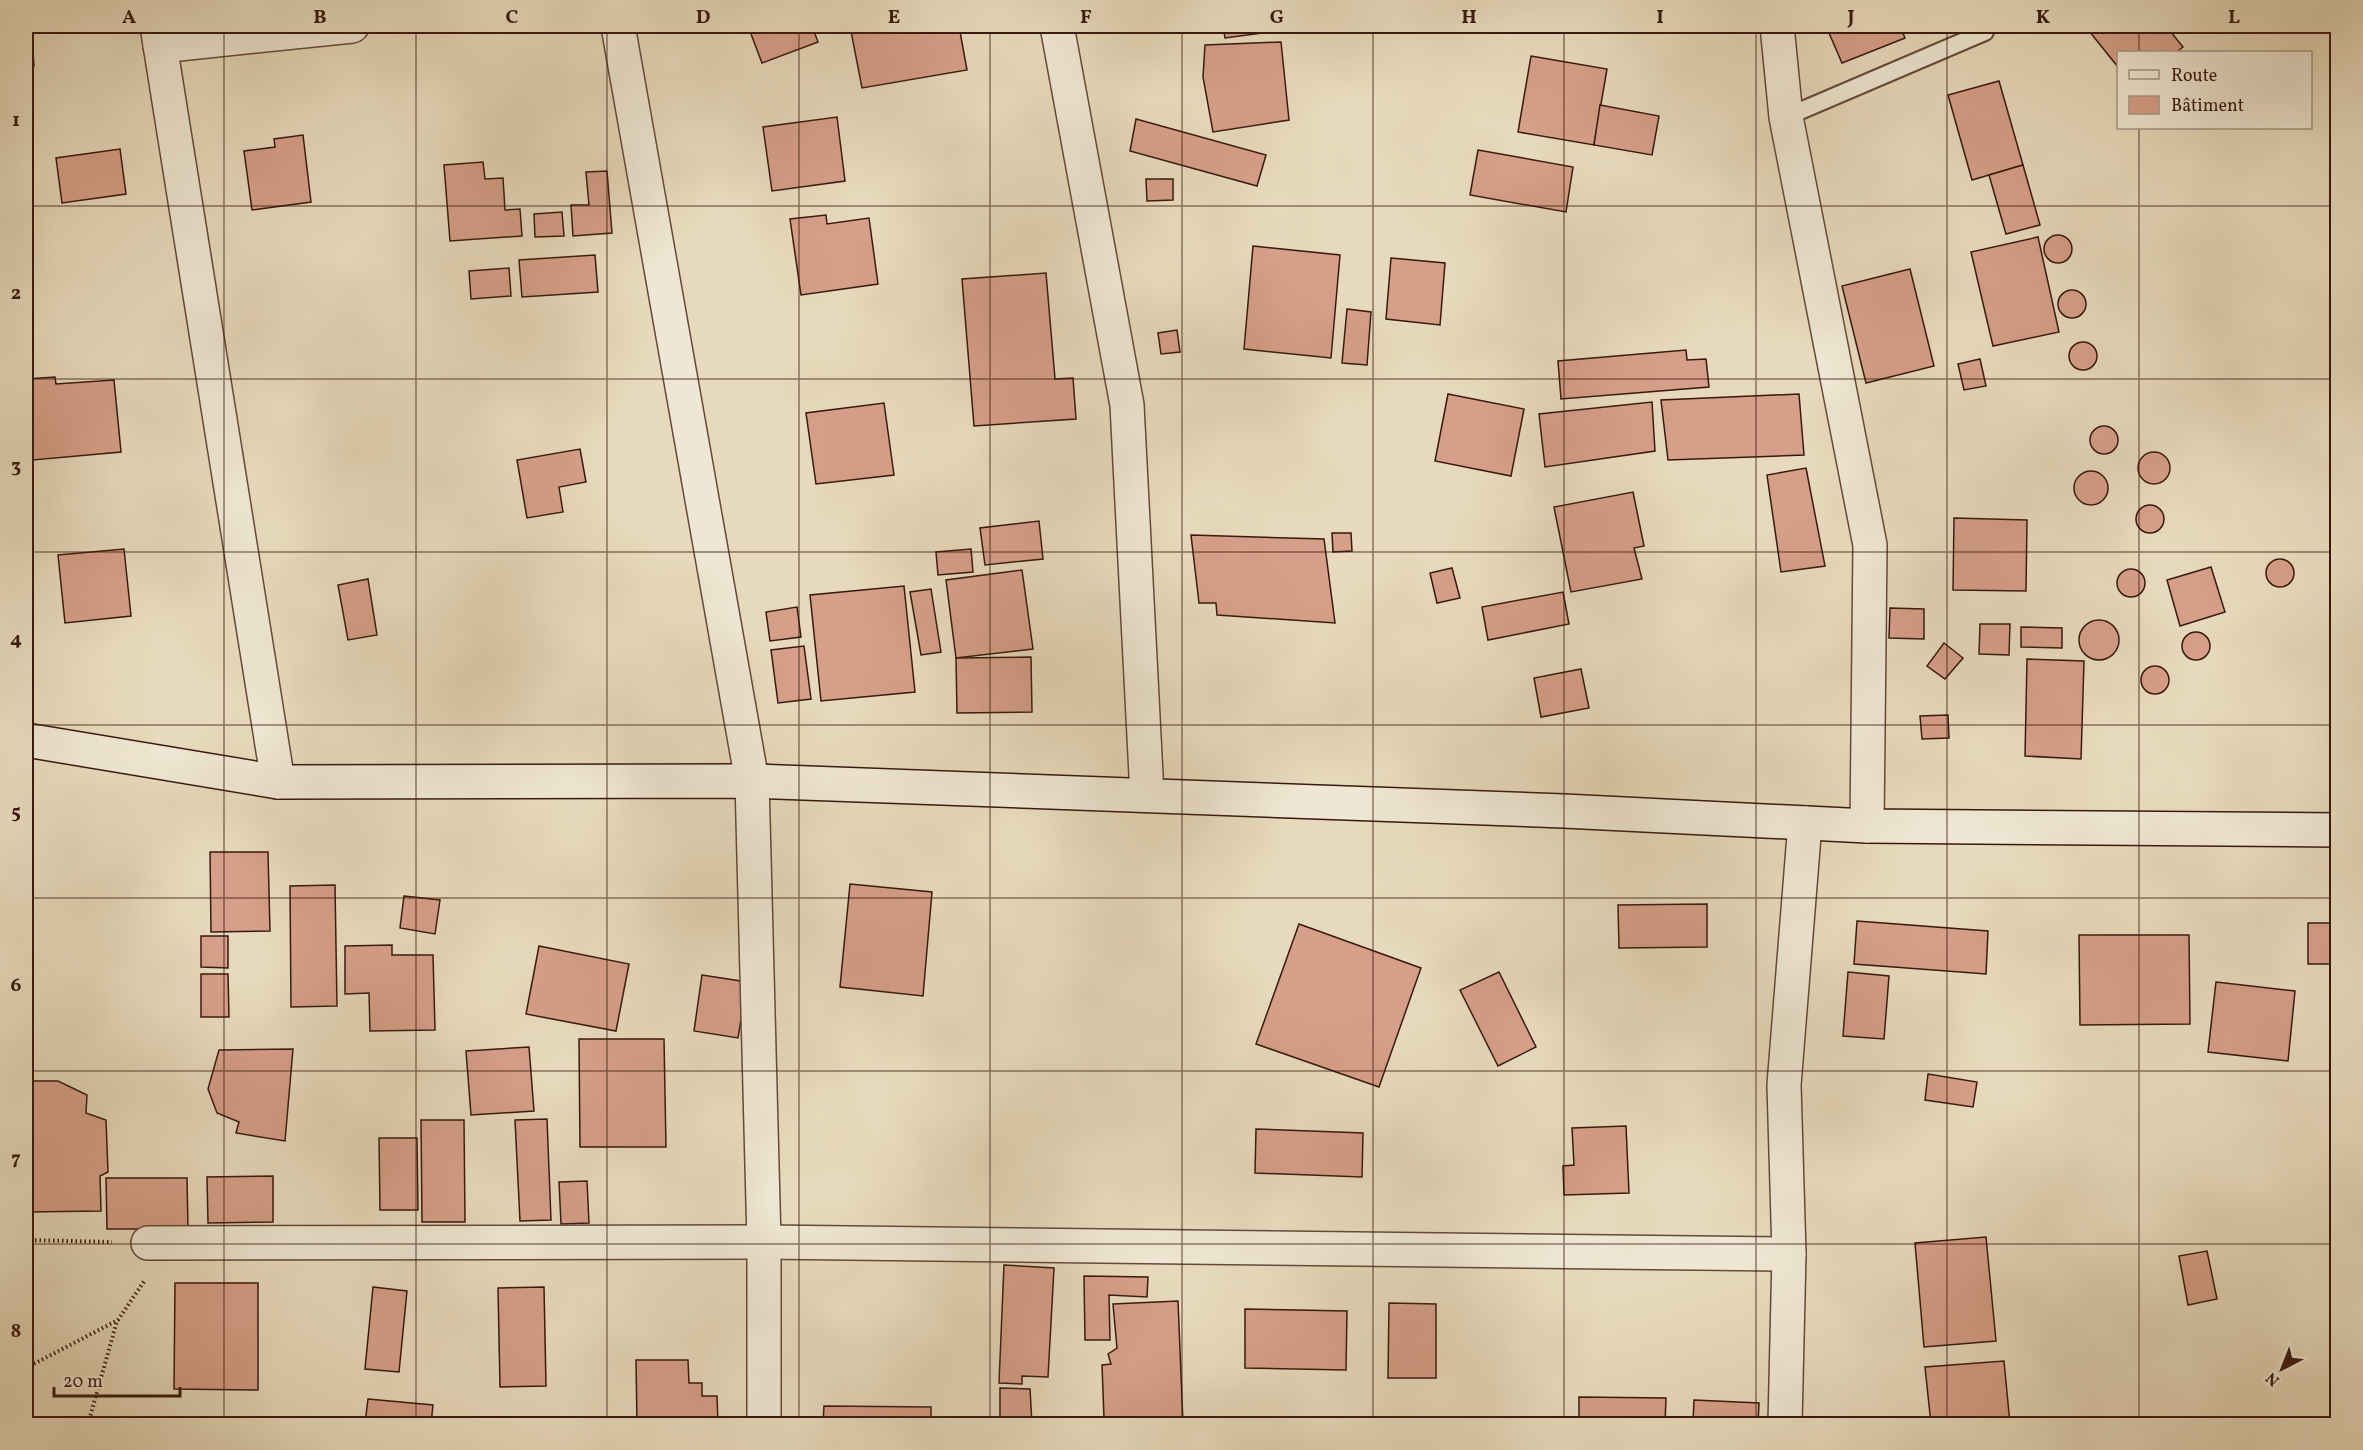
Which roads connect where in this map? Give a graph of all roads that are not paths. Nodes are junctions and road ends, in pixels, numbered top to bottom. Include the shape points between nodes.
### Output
1 (352, 26) edge
2 (618, 26) edge
3 (1057, 26) edge
4 (1777, 26) edge
5 (1985, 32) dead end
6 (158, 36) edge
7 (1786, 117) junction
8 (26, 740) edge
9 (752, 781) junction
10 (278, 782) junction
11 (1147, 795) junction
12 (1805, 824) junction
13 (1867, 826) junction
14 (2337, 830) edge
15 (764, 1242) junction
16 (160, 1243) road end
17 (1789, 1254) junction
18 (764, 1425) edge
19 (1785, 1425) edge

1 - 6 street
2 - 9 street
3 - 11 street via 1127,405
4 - 7 street
5 - 7 lane
6 - 10 street
7 - 13 street via 1870,545
8 - 10 street
9 - 10 street
9 - 11 street
9 - 15 street
11 - 12 street
12 - 13 street
12 - 17 street via 1784,1085
13 - 14 street
15 - 16 street
15 - 17 street
15 - 18 street
17 - 19 street

